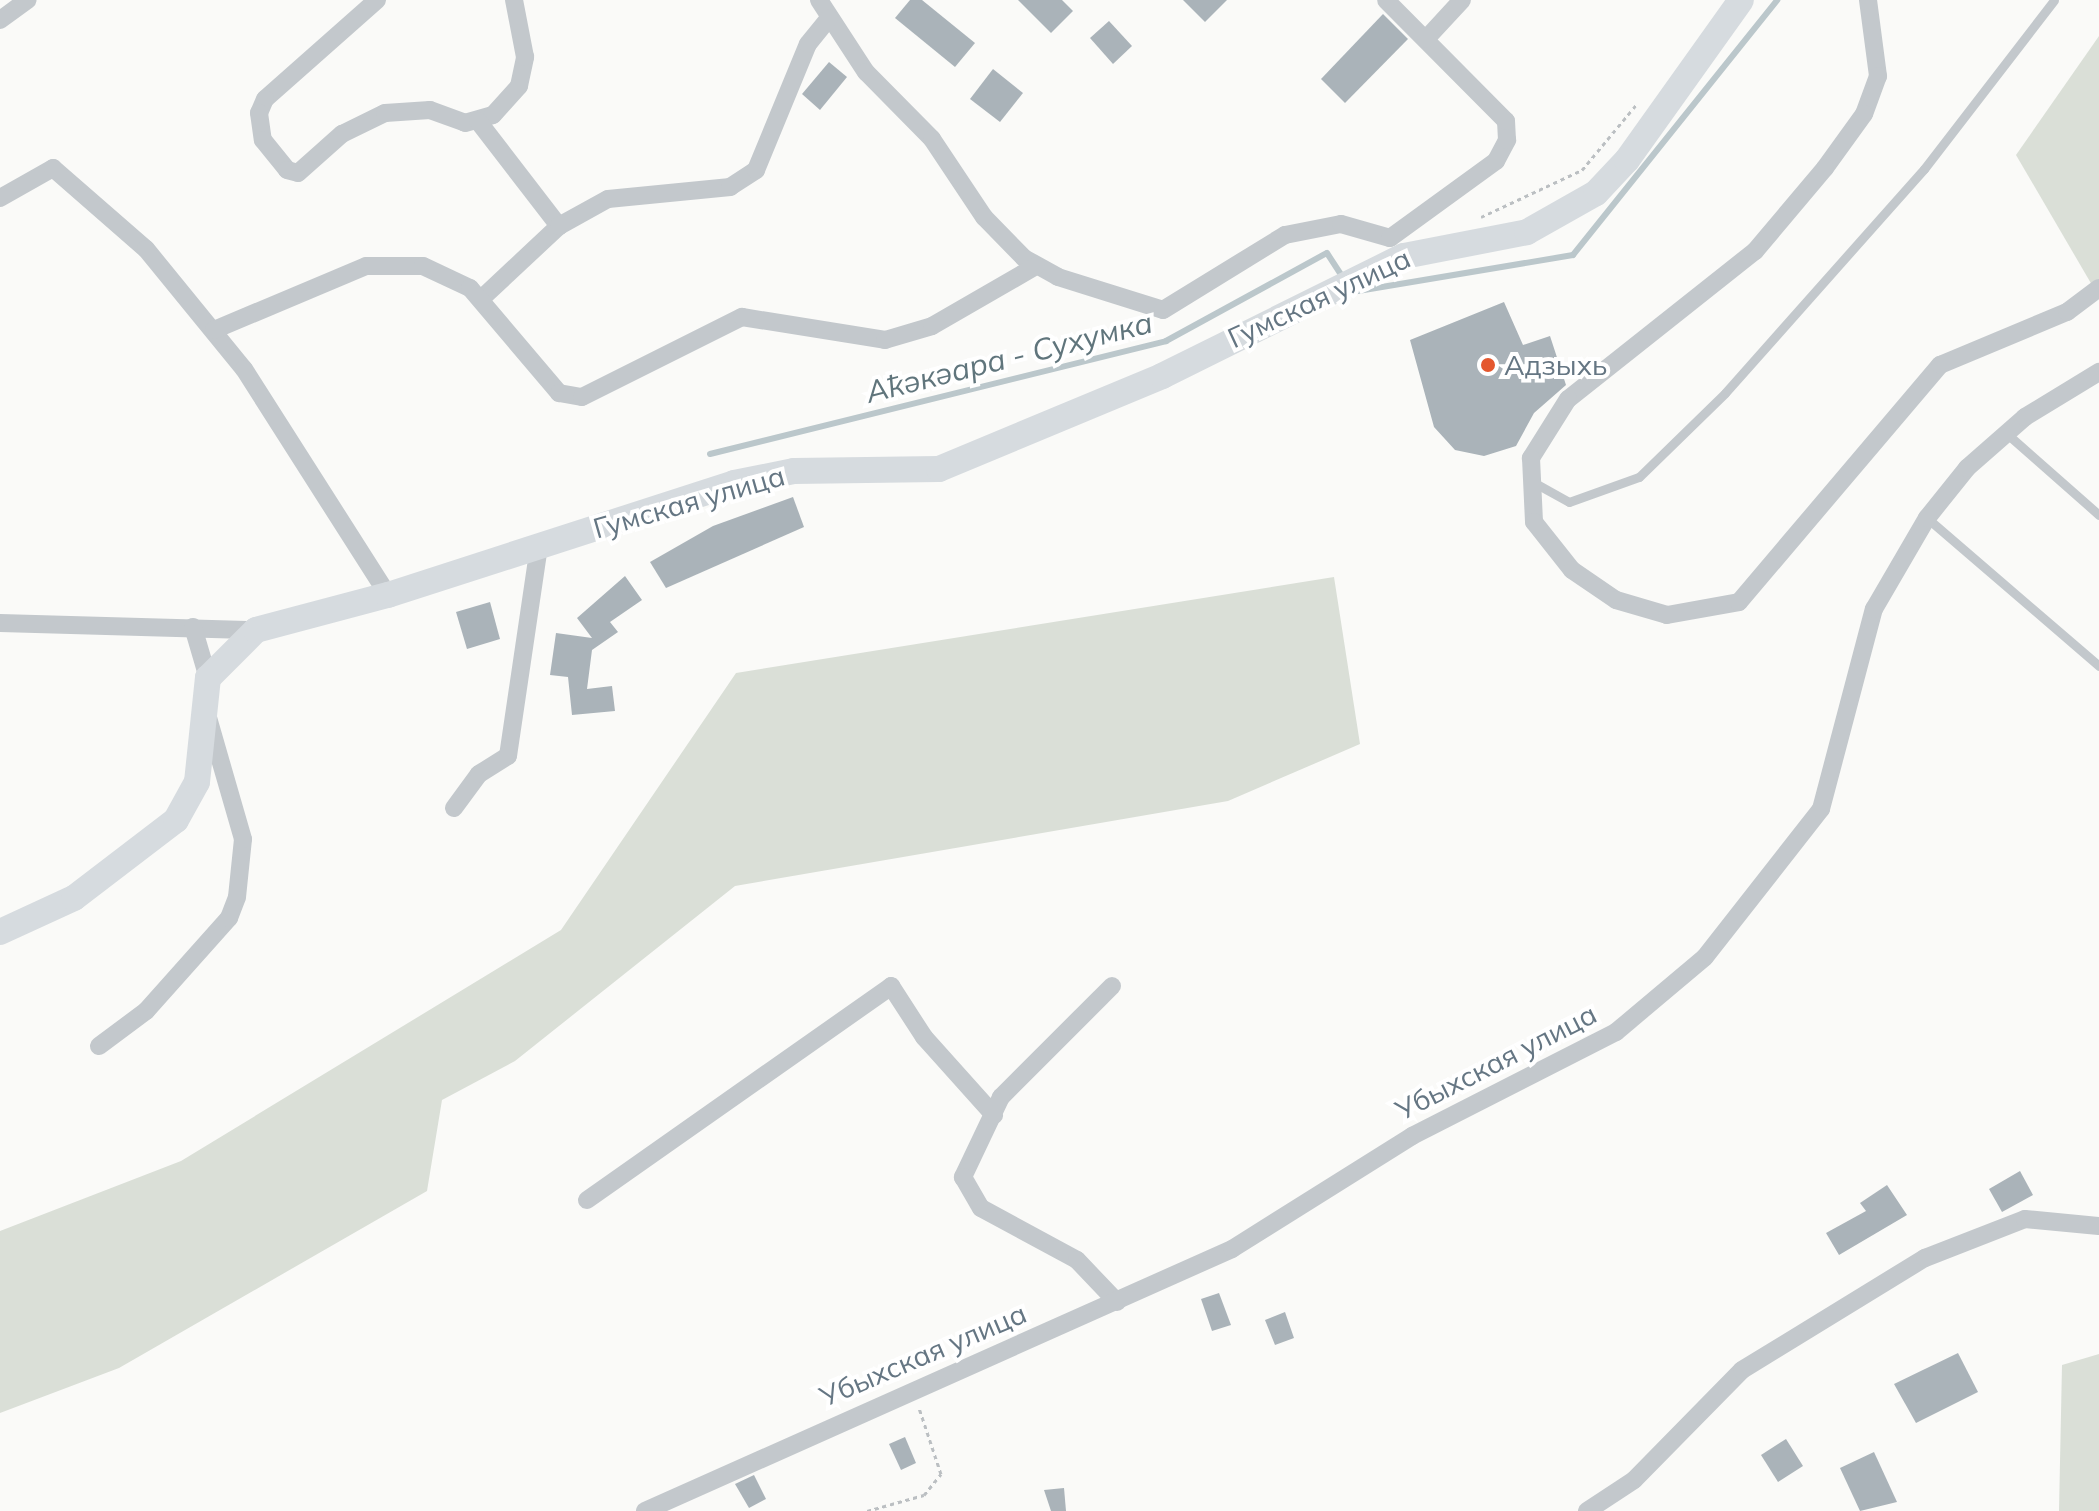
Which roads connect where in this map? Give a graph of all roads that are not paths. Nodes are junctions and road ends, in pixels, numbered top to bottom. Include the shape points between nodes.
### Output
1 (28, 0) edge
2 (377, 0) edge
3 (514, 0) edge
4 (819, 0) edge
5 (1386, 0) edge
6 (1462, 0) edge
7 (1741, 0) edge
8 (1868, 0) edge
9 (2054, 0) edge
10 (829, 18) junction
11 (0, 20) edge
12 (1426, 39) junction
13 (478, 121) junction
14 (0, 198) edge
15 (559, 226) junction
16 (1036, 266) junction
17 (2099, 288) edge
18 (481, 299) junction
19 (214, 330) junction
20 (2099, 372) edge
21 (2006, 433) junction
22 (1532, 481) junction
23 (2099, 515) edge
24 (1927, 518) junction
25 (539, 547) junction
26 (388, 595) junction
27 (0, 623) edge
28 (193, 627) junction
29 (256, 630) junction
30 (2099, 666) edge
31 (208, 678) junction
32 (207, 714) junction
33 (454, 808) dead end
34 (0, 932) edge
35 (1112, 986) dead end
36 (99, 1046) dead end
37 (994, 1115) junction
38 (587, 1200) dead end
39 (2099, 1226) edge
40 (1117, 1302) junction
41 (645, 1511) edge
42 (1587, 1511) edge

1 - 11 street
2 - 13 street via 265,99 259,113 263,140 287,170 298,173 342,134 385,113 430,110
3 - 13 street via 525,57 519,86
4 - 10 street
5 - 12 street
6 - 12 street
7 - 25 street, Гумская улица via 1656,126 1596,193 1564,216 1527,232 1404,256 1162,376 939,469 794,471
8 - 22 street via 1878,76 1864,114 1755,251 1568,399 1531,458
9 - 22 lane via 1924,169 1725,393 1639,477 1569,502
10 - 15 street via 808,44 764,159 743,180 608,199
10 - 16 street via 866,72 932,139 984,217
12 - 16 street via 1506,121 1507,140 1469,186 1423,219 1390,238 1341,224 1285,235 1163,310
13 - 15 street
14 - 19 street via 53,168 69,175
15 - 18 street
16 - 18 street via 932,326 885,340 742,317 582,397 559,393
17 - 22 street via 2067,312 1940,365 1739,602 1667,615 1616,600 1572,570 1534,522
18 - 19 street via 449,274 423,266 366,266
19 - 26 street
20 - 21 street, Убыхская улица
21 - 23 lane
21 - 24 street, Убыхская улица
24 - 30 lane
24 - 40 street, Убыхская улица via 1874,609 1821,809 1705,957 1616,1032 1412,1136 1280,1224
25 - 26 street, Гумская улица
25 - 33 street via 508,756 479,774
26 - 29 street, Гумская улица
27 - 28 street
28 - 29 street
28 - 31 street
29 - 31 street
31 - 32 street
32 - 34 street via 197,782 176,820 74,898
32 - 36 street via 243,839 237,897 229,918 146,1011
35 - 37 street via 1001,1097
37 - 38 street via 953,1072 891,986
37 - 40 street via 963,1177 968,1193 981,1208 1077,1260
39 - 42 street via 2025,1219 1925,1258 1742,1370 1634,1480
40 - 41 street, Убыхская улица via 919,1383

